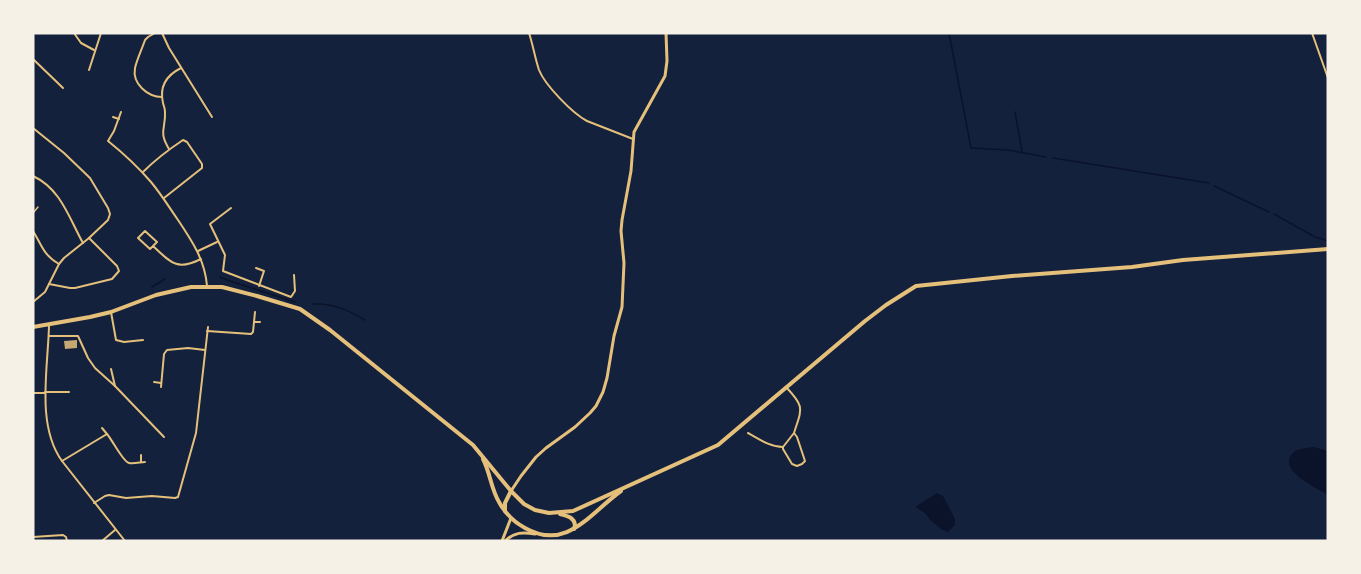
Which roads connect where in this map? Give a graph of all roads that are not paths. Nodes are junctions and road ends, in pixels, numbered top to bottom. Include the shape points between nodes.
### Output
1 (74, 33) edge
2 (101, 33) edge
3 (155, 33) edge
4 (162, 33) edge
5 (530, 33) edge
6 (666, 33) edge
7 (1312, 33) edge
8 (95, 51) junction
9 (33, 59) edge
10 (181, 68) junction
11 (89, 70) dead end
12 (1328, 78) edge
13 (63, 88) dead end
14 (162, 97) junction
15 (121, 112) dead end
16 (113, 117) dead end
17 (212, 117) dead end
18 (118, 119) junction
19 (33, 128) edge
20 (633, 139) junction
21 (169, 149) junction
22 (142, 172) junction
23 (33, 176) edge
24 (164, 198) junction
25 (38, 207) dead end
26 (231, 208) dead end
27 (33, 213) edge
28 (33, 231) edge
29 (89, 238) junction
30 (218, 241) junction
31 (83, 243) junction
32 (153, 246) junction
33 (1328, 249) edge
34 (198, 251) junction
35 (202, 259) junction
36 (59, 264) junction
37 (256, 267) dead end
38 (294, 275) dead end
39 (49, 284) junction
40 (259, 285) junction
41 (207, 286) junction
42 (33, 302) edge
43 (111, 312) junction
44 (255, 312) dead end
45 (254, 322) junction
46 (260, 322) dead end
47 (49, 325) junction
48 (33, 327) edge
49 (49, 336) junction
50 (143, 340) dead end
51 (205, 350) junction
52 (111, 369) dead end
53 (154, 382) dead end
54 (115, 386) junction
55 (786, 387) junction
56 (45, 392) junction
57 (69, 392) dead end
58 (33, 393) edge
59 (102, 428) dead end
60 (748, 433) dead end
61 (794, 433) junction
62 (107, 434) junction
63 (164, 437) dead end
64 (783, 447) junction
65 (480, 453) junction
66 (141, 455) dead end
67 (62, 461) junction
68 (517, 482) junction
69 (629, 486) junction
70 (511, 491) junction
71 (515, 496) junction
72 (94, 503) junction
73 (505, 503) junction
74 (505, 512) junction
75 (553, 513) junction
76 (511, 518) junction
77 (574, 529) junction
78 (116, 530) junction
79 (537, 534) junction
80 (33, 537) edge
81 (67, 541) edge
82 (102, 541) edge
83 (125, 541) edge
84 (503, 541) edge

1 - 8 street via 81,43
2 - 8 street
3 - 14 street via 145,40 135,72 147,94
4 - 10 street
5 - 20 street via 542,76 569,107 587,121
6 - 20 street via 664,76 636,126
7 - 12 street
8 - 11 street
9 - 13 street
10 - 14 street via 165,81
10 - 17 street
14 - 21 street via 163,134
15 - 18 street
16 - 18 street
18 - 22 street via 108,141
19 - 29 street via 86,174 108,208 108,220
20 - 68 street via 621,231 622,307 603,392 584,420 536,457
21 - 22 street
21 - 24 street via 183,140 187,142 202,168
22 - 24 street
23 - 31 street via 61,200
24 - 34 street
25 - 27 lane
26 - 30 street via 210,224
28 - 36 street via 40,246
29 - 31 street
29 - 39 street via 117,266 119,272 115,277 75,288
30 - 34 street
30 - 40 street via 225,255 223,271
31 - 36 street
32 - 32 street via 150,249 138,238 145,231 157,242
32 - 35 street via 174,264 187,265
33 - 55 main road via 916,286 872,315
34 - 35 street
35 - 41 street
36 - 39 street
37 - 40 street via 264,272
38 - 40 street via 295,291 291,297
39 - 42 street
41 - 43 main road via 176,289
41 - 65 main road via 238,290 300,309
43 - 47 main road
43 - 50 street via 117,340
44 - 45 street
45 - 46 street
45 - 51 street via 251,334 208,329
47 - 48 main road
47 - 49 street
49 - 54 street via 78,336 91,363
49 - 56 street
51 - 53 street via 167,350 161,385
51 - 72 street via 196,433 178,497 109,495
52 - 54 street
54 - 63 street
55 - 61 street via 800,401
55 - 69 main road via 718,445
56 - 57 street
56 - 58 street
56 - 67 street via 51,438
59 - 62 street
60 - 64 street
61 - 64 street
61 - 64 street via 805,461 797,466 792,464
62 - 66 street via 125,461 143,462
62 - 67 street
65 - 70 main road
65 - 74 main road
67 - 72 street
68 - 70 street
68 - 71 street
69 - 75 main road via 573,511
69 - 77 main road
70 - 71 main road
70 - 73 main road
71 - 73 main road
71 - 75 main road via 535,510
72 - 78 street
73 - 74 main road
74 - 76 main road
75 - 77 main road via 573,519
76 - 79 main road
76 - 84 street
77 - 79 main road via 550,536
78 - 82 street
78 - 83 street
79 - 84 street via 517,533
80 - 81 street via 63,535

